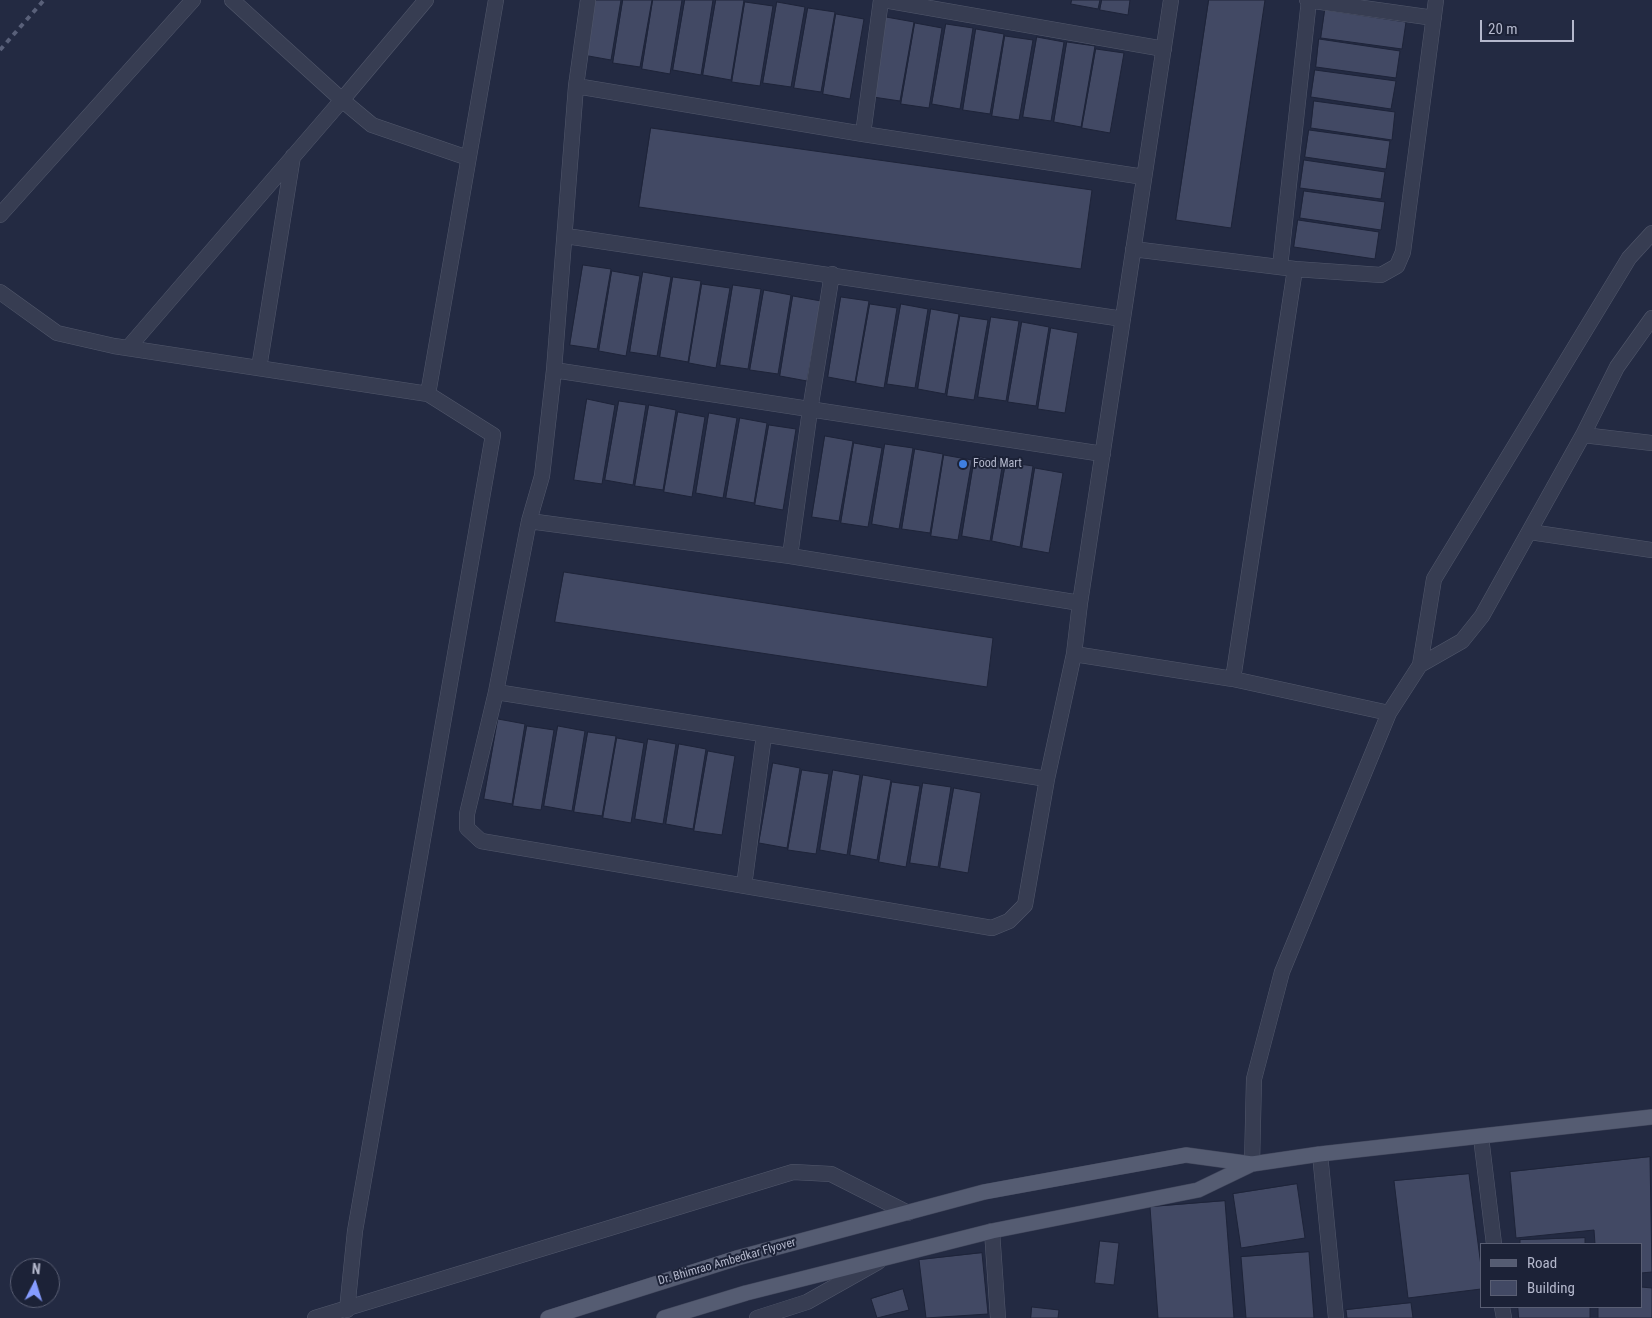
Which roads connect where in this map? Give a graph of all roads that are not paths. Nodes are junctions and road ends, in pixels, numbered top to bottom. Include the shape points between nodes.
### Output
1 (193, 0) edge
2 (232, 0) edge
3 (426, 0) edge
4 (496, 0) edge
5 (588, 0) edge
6 (883, 0) edge
7 (1171, 0) edge
8 (1308, 0) edge
9 (1436, 0) edge
10 (1434, 18) junction
11 (1164, 49) junction
12 (576, 86) junction
13 (342, 100) junction
14 (863, 134) junction
15 (293, 156) junction
16 (468, 158) junction
17 (1144, 177) junction
18 (0, 215) edge
19 (1652, 233) edge
20 (566, 236) junction
21 (1133, 249) junction
22 (1280, 267) junction
23 (1296, 269) junction
24 (832, 274) junction
25 (0, 292) edge
26 (1652, 318) edge
27 (1123, 319) junction
28 (128, 348) junction
29 (259, 368) junction
30 (554, 370) junction
31 (428, 394) junction
32 (810, 410) junction
33 (1583, 435) junction
34 (1652, 443) edge
35 (1103, 454) junction
36 (529, 521) junction
37 (1530, 532) junction
38 (1652, 550) edge
39 (790, 556) junction
40 (1080, 604) junction
41 (1074, 654) junction
42 (1420, 664) junction
43 (1233, 679) junction
44 (496, 692) junction
45 (1389, 712) junction
46 (764, 735) junction
47 (1047, 779) junction
48 (744, 886) junction
49 (1652, 1117) edge
50 (1481, 1137) junction
51 (1320, 1154) junction
52 (1252, 1164) junction
53 (908, 1213) junction
54 (992, 1231) junction
55 (1494, 1243) edge
56 (886, 1258) junction
57 (347, 1310) junction
58 (315, 1318) edge
59 (548, 1318) edge
60 (664, 1318) edge
61 (757, 1318) edge
62 (998, 1318) edge
63 (1336, 1318) edge

1 - 18 street
2 - 13 street
3 - 13 street
4 - 16 street
5 - 12 street
6 - 11 street
6 - 14 street
7 - 11 street
8 - 10 street
8 - 22 street
9 - 10 street
10 - 23 street via 1403,252 1396,266 1381,275
11 - 17 street
12 - 14 street
12 - 20 street
13 - 15 street
13 - 16 street via 372,125
14 - 17 street
15 - 28 street
15 - 29 street
16 - 31 street
17 - 21 street
19 - 42 street via 1629,258 1434,578
20 - 24 street
20 - 30 street via 560,274
21 - 22 street
21 - 27 street
22 - 23 street
23 - 43 street
24 - 27 street
24 - 32 street
25 - 28 street via 57,333
26 - 33 street via 1617,367
27 - 35 street
28 - 29 street
29 - 31 street
30 - 32 street
30 - 36 street via 542,476
31 - 57 street via 493,435 354,1231
32 - 35 street
32 - 39 street
33 - 34 street
33 - 37 street
35 - 40 street
36 - 39 street
36 - 44 street
37 - 38 street
37 - 42 street via 1482,616 1462,641
39 - 40 street
40 - 41 street
41 - 43 street
41 - 47 street
42 - 45 street
43 - 45 street
44 - 46 street
44 - 48 street via 467,814 468,828 481,842
45 - 52 street via 1282,972 1254,1079
46 - 47 street
46 - 48 street
47 - 48 street via 1025,905 1009,921 992,928
49 - 50 main road
50 - 51 main road
50 - 55 street
51 - 52 main road
51 - 63 street
52 - 53 main road, Dr. Bhimrao Ambedkar Flyover via 1186,1155 984,1192
52 - 54 main road via 1198,1190
53 - 57 street via 831,1174 793,1172
53 - 59 main road, Dr. Bhimrao Ambedkar Flyover via 737,1258
54 - 56 main road
54 - 62 street
56 - 60 main road via 746,1293
56 - 61 street via 807,1302
57 - 58 street

